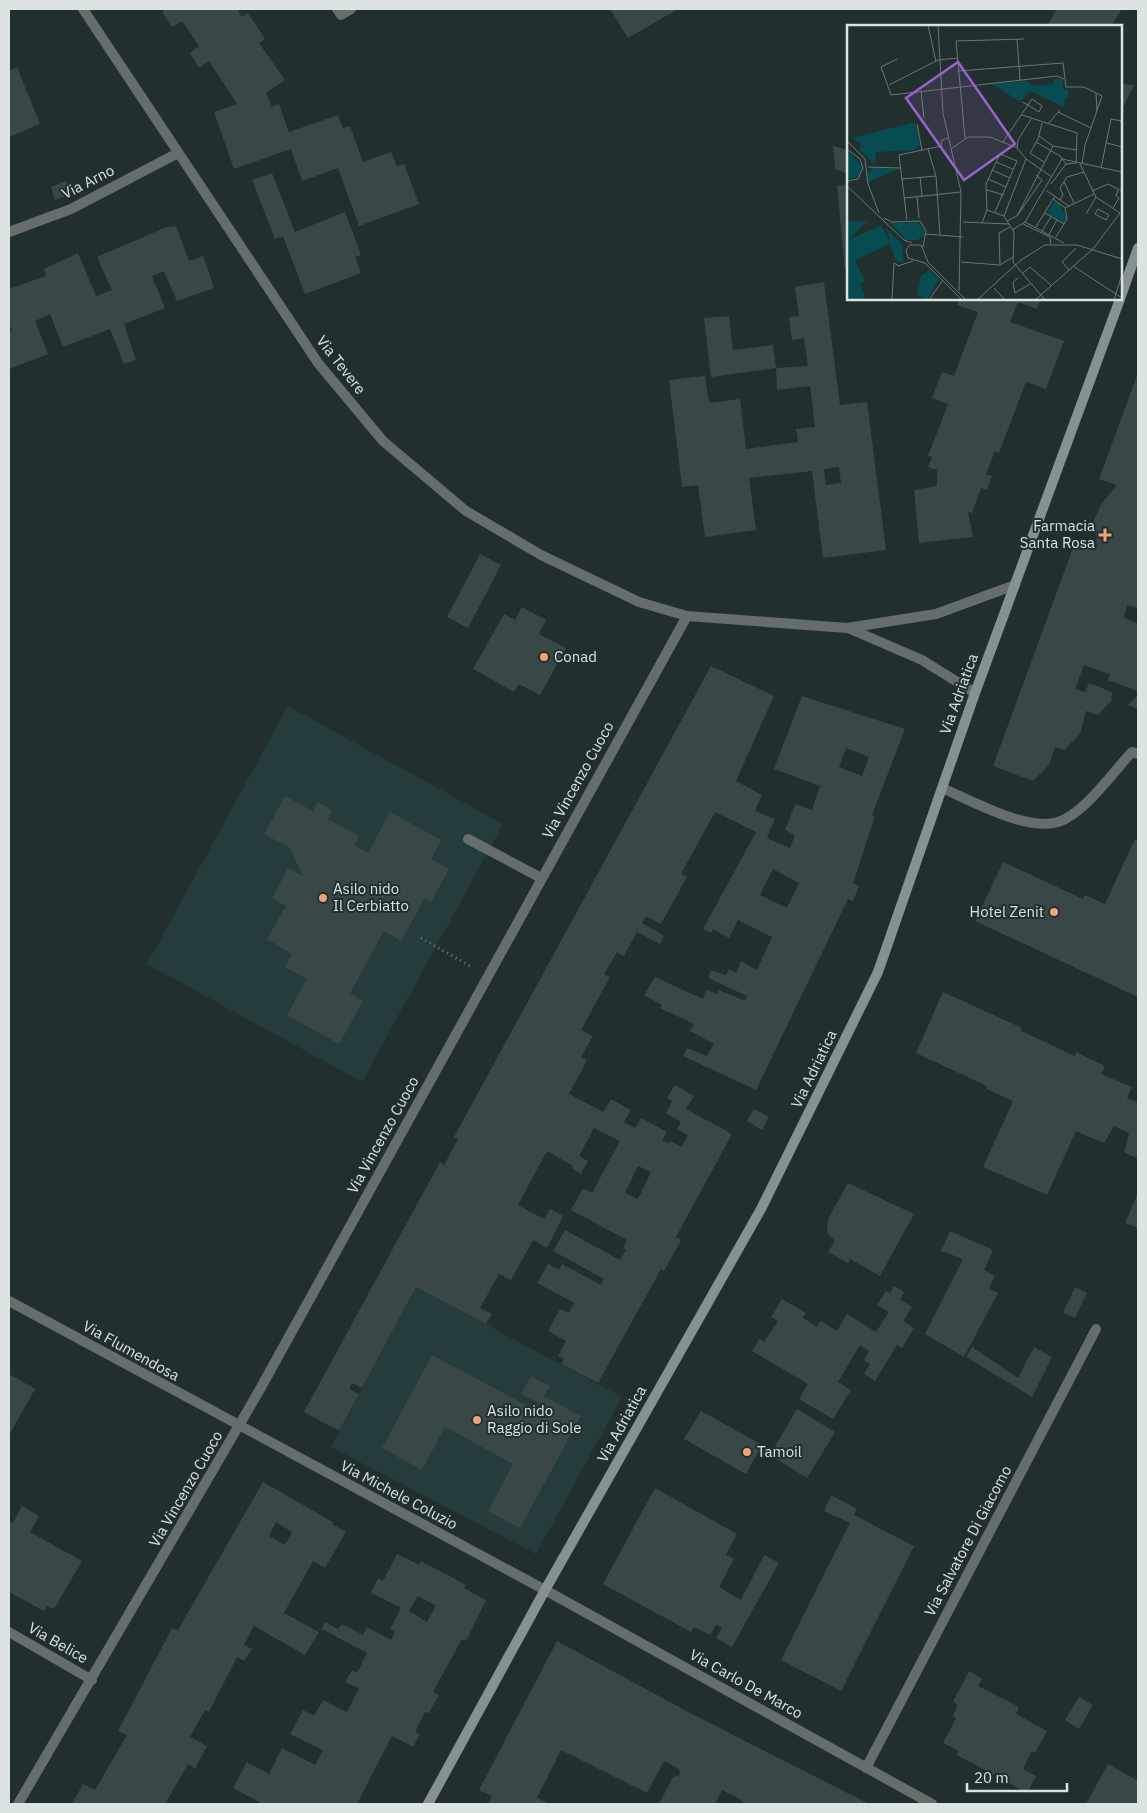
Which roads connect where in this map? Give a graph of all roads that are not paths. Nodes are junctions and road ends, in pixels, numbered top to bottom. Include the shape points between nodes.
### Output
1 (83, 9) edge
2 (337, 9) edge
3 (351, 9) edge
4 (178, 153) junction
5 (9, 232) edge
6 (1138, 248) edge
7 (1122, 292) edge
8 (1119, 300) edge
9 (1015, 585) junction
10 (687, 616) junction
11 (847, 628) junction
12 (975, 693) junction
13 (1138, 754) edge
14 (942, 788) junction
15 (468, 839) dead end
16 (541, 878) junction
17 (9, 1301) edge
18 (1096, 1329) dead end
19 (239, 1426) junction
20 (545, 1590) junction
21 (9, 1632) edge
22 (92, 1680) junction
23 (866, 1768) junction
24 (18, 1804) edge
25 (428, 1804) edge
26 (932, 1804) edge

1 - 4 street, Via Tevere
2 - 3 street via 341,15
4 - 5 street, Via Arno via 71,209
4 - 10 street, Via Tevere via 318,364 383,441 466,511 541,555 639,602
6 - 7 street, Via Adriatica
8 - 9 street, Via Adriatica
9 - 11 street via 936,614
9 - 12 street, Via Adriatica
10 - 11 street
10 - 16 street, Via Vincenzo Cuoco
11 - 12 street via 922,660
12 - 14 street, Via Adriatica
13 - 14 street via 1132,752 1079,810 1057,822 1014,819
14 - 20 street, Via Adriatica via 878,972 761,1209
15 - 16 street
16 - 19 street, Via Vincenzo Cuoco
17 - 19 street, Via Flumendosa
18 - 23 street, Via Salvatore Di Giacomo
19 - 20 street, Via Michele Coluzio
19 - 22 street, Via Vincenzo Cuoco
20 - 23 street, Via Carlo De Marco
20 - 25 street, Via Adriatica
21 - 22 street, Via Belice
22 - 24 street, Via Vincenzo Cuoco
23 - 26 street, Via Carlo De Marco

